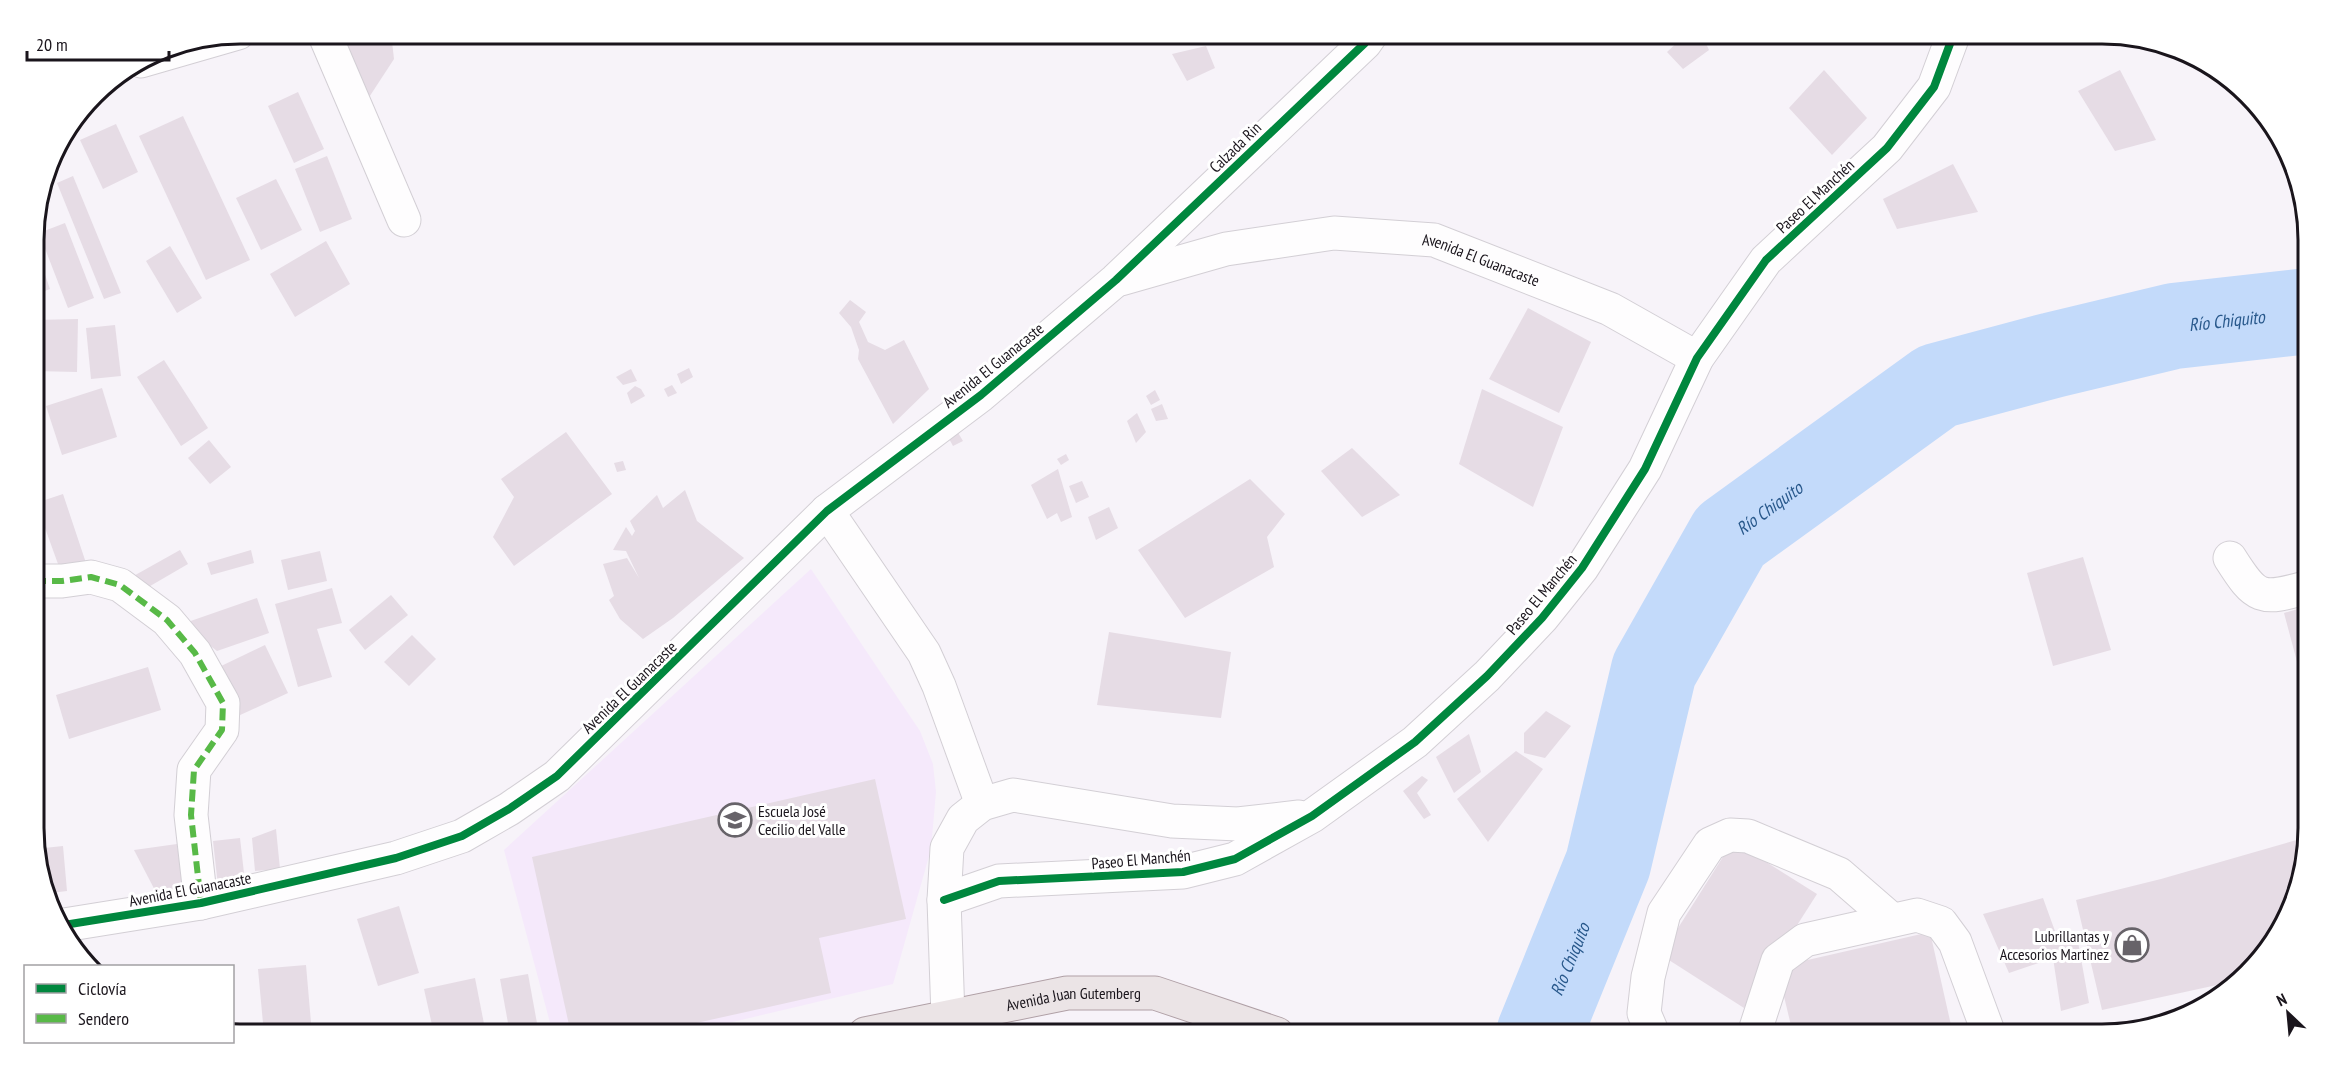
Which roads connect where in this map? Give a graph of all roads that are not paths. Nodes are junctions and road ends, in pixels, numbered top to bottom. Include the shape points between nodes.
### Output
1 (329, 44) edge
2 (1364, 44) edge
3 (1950, 44) edge
4 (404, 220) dead end
5 (1116, 280) junction
6 (1697, 358) junction
7 (827, 511) junction
8 (2230, 558) dead end
9 (44, 581) edge
10 (2298, 590) edge
11 (982, 804) junction
12 (1312, 816) junction
13 (944, 900) junction
14 (201, 903) junction
15 (1892, 920) junction
16 (69, 924) edge
17 (948, 1017) junction
18 (1246, 1023) edge
19 (1648, 1023) edge
20 (1758, 1023) edge
21 (1985, 1023) edge
22 (916, 1024) edge

1 - 4 street
2 - 5 street, Calzada Rin
3 - 6 street, Paseo El Manchén via 1934,87 1887,147 1766,260
5 - 6 street, Avenida El Guanacaste via 1226,249 1334,233 1434,240 1610,309
5 - 7 street, Avenida El Guanacaste via 981,395
6 - 12 street, Paseo El Manchén via 1645,469 1582,568 1542,618 1415,742
7 - 11 street via 924,653
7 - 14 street, Avenida El Guanacaste via 557,776 509,809 462,836 396,858
8 - 10 street via 2248,586 2261,594
9 - 14 street via 91,577 120,585 167,620 195,653 223,703 222,730 194,770 191,815
11 - 12 street, Paseo El Manchén via 1013,795 1172,821 1238,824
11 - 13 street, Paseo El Manchén via 963,819 947,848
12 - 13 street, Paseo El Manchén via 1235,859 1183,872 999,881
13 - 17 street, Paseo El Manchén
14 - 16 street, Avenida El Guanacaste
15 - 19 street via 1839,874 1757,840 1730,834 1710,844 1664,914 1648,977 1644,1013
15 - 20 street via 1805,940 1778,960
15 - 21 street via 1917,915 1941,923 1955,942
17 - 18 main road, Avenida Juan Gutemberg via 1067,993 1155,993
17 - 22 main road, Avenida Juan Gutemberg

